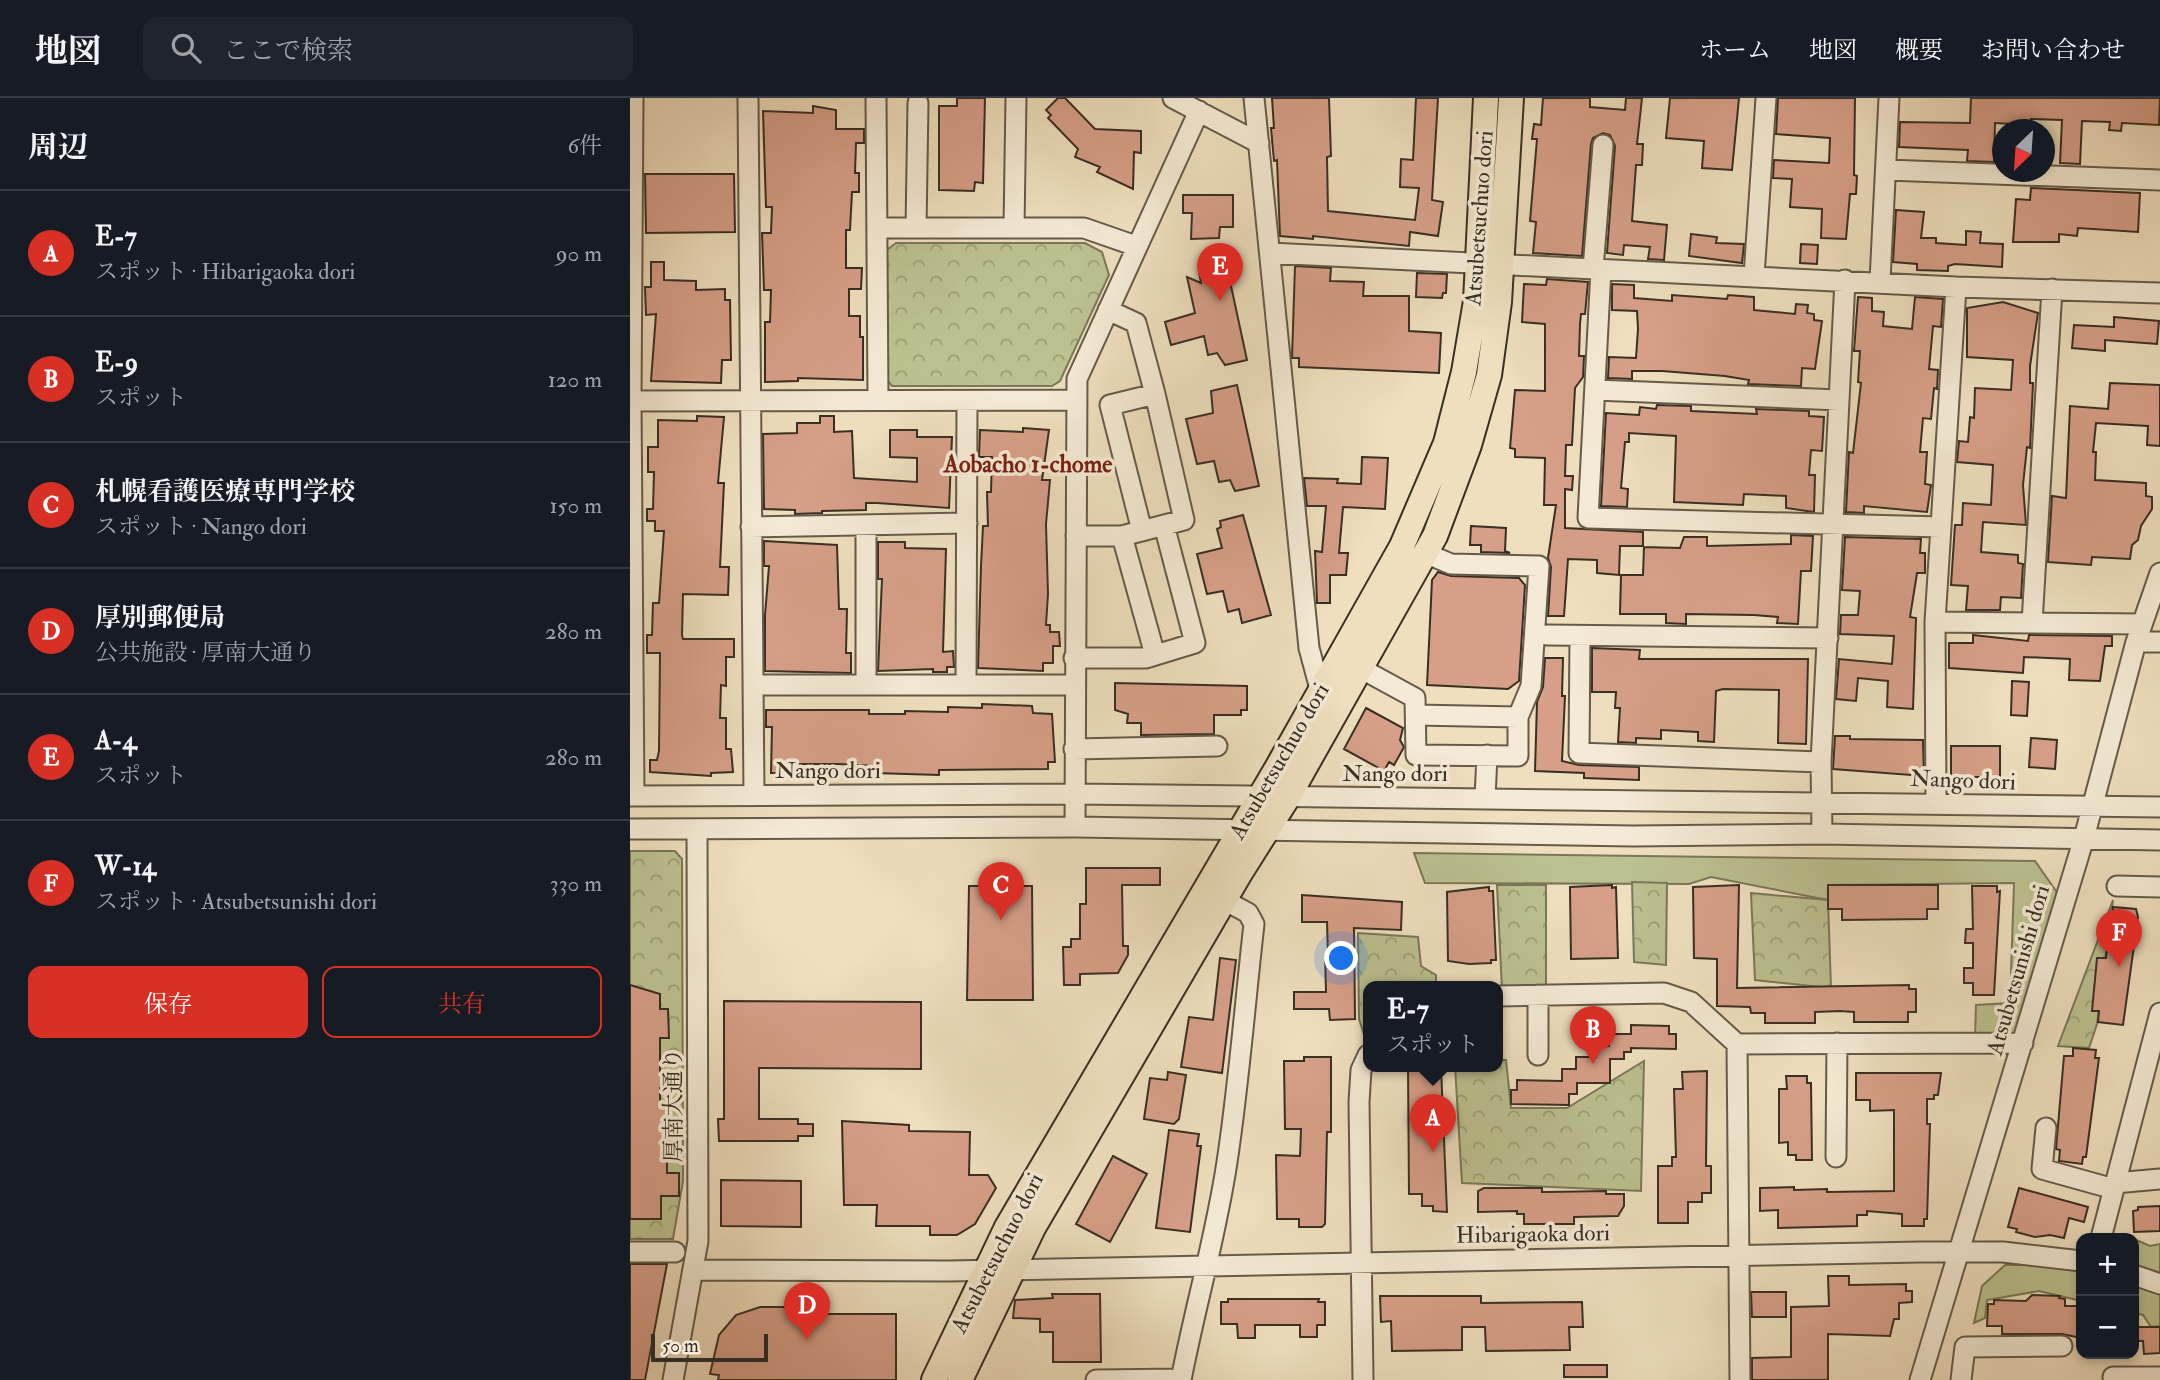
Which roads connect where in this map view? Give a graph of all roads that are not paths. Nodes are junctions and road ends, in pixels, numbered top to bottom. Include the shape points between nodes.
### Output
1 (633, 98) edge
2 (748, 98) edge
3 (876, 98) edge
4 (1016, 98) edge
5 (1173, 98) edge
6 (1254, 98) edge
7 (1486, 98) edge
8 (1511, 98) edge
9 (1766, 98) edge
10 (1889, 98) edge
11 (918, 103) dead end
12 (1199, 111) junction
13 (1259, 143) junction
14 (1603, 145) dead end
15 (1887, 170) junction
16 (2160, 180) edge
17 (1014, 227) junction
18 (878, 228) junction
19 (916, 228) junction
20 (1136, 246) junction
21 (1270, 253) junction
22 (1490, 263) junction
23 (1597, 269) junction
24 (1754, 276) junction
25 (1845, 280) junction
26 (1880, 281) junction
27 (1956, 287) junction
28 (2052, 289) junction
29 (2160, 293) edge
30 (1108, 310) junction
31 (1595, 390) junction
32 (1155, 394) junction
33 (878, 400) junction
34 (1075, 400) junction
35 (1839, 400) junction
36 (631, 401) edge
37 (967, 401) junction
38 (751, 402) junction
39 (1835, 522) junction
40 (967, 523) junction
41 (866, 525) junction
42 (1164, 525) junction
43 (751, 527) junction
44 (1941, 527) junction
45 (1142, 531) junction
46 (1122, 536) junction
47 (1076, 537) junction
48 (1425, 554) junction
49 (2160, 573) edge
50 (1935, 622) junction
51 (2032, 623) junction
52 (2139, 633) junction
53 (1547, 635) dead end
54 (1580, 636) junction
55 (1828, 638) junction
56 (2160, 642) edge
57 (1155, 655) junction
58 (1074, 657) junction
59 (1360, 668) junction
60 (866, 684) junction
61 (967, 684) junction
62 (753, 685) junction
63 (1074, 685) junction
64 (1320, 689) junction
65 (632, 699) edge
66 (1416, 715) junction
67 (1518, 717) junction
68 (1217, 746) dead end
69 (1074, 749) junction
70 (1487, 755) junction
71 (1821, 762) junction
72 (1074, 794) junction
73 (754, 795) junction
74 (632, 796) edge
75 (1288, 797) junction
76 (1259, 798) junction
77 (1485, 798) junction
78 (1822, 802) junction
79 (1936, 803) junction
80 (2092, 807) junction
81 (2160, 807) edge
82 (1075, 827) junction
83 (630, 829) edge
84 (697, 829) junction
85 (1241, 829) junction
86 (1268, 830) junction
87 (1822, 834) junction
88 (2084, 838) junction
89 (2160, 840) edge
90 (2117, 886) dead end
91 (2160, 887) edge
92 (1224, 900) junction
93 (1538, 995) junction
94 (1503, 996) edge
95 (2160, 1013) edge
96 (2023, 1043) junction
97 (1737, 1044) junction
98 (1837, 1044) junction
99 (1538, 1055) dead end
100 (1363, 1068) edge
101 (2160, 1091) edge
102 (2139, 1092) junction
103 (2046, 1128) dead end
104 (1836, 1157) dead end
105 (2160, 1179) edge
106 (2115, 1186) junction
107 (2102, 1233) edge
108 (630, 1252) edge
109 (675, 1252) dead end
110 (1959, 1252) junction
111 (1739, 1255) junction
112 (2076, 1260) edge
113 (1361, 1262) junction
114 (1208, 1264) junction
115 (1013, 1269) junction
116 (694, 1270) junction
117 (986, 1270) junction
118 (2139, 1277) edge
119 (2160, 1284) edge
120 (2062, 1346) dead end
121 (2113, 1377) dead end
122 (2160, 1377) edge
123 (1181, 1379) edge
124 (673, 1380) edge
125 (934, 1380) edge
126 (960, 1380) edge
127 (1096, 1380) edge
128 (1363, 1380) edge
129 (1740, 1380) edge
130 (1920, 1380) edge
131 (1961, 1380) edge

1 - 36 street
2 - 38 street
3 - 18 street
4 - 17 street
5 - 12 street
6 - 13 street
7 - 22 main road, Atsubetsuchuo dori
8 - 22 main road, Atsubetsuchuo dori
9 - 24 street
10 - 15 street
11 - 19 street
12 - 13 street
12 - 20 street
13 - 21 street
14 - 23 street
15 - 16 street
15 - 26 street
17 - 19 street
17 - 20 street via 1084,229
18 - 19 street
18 - 33 street
20 - 30 street
21 - 22 street
21 - 64 street via 1309,648
22 - 23 street
22 - 48 main road, Atsubetsuchuo dori via 1489,375 1469,445
22 - 64 main road, Atsubetsuchuo dori via 1446,443 1402,546
23 - 24 street
23 - 31 street
24 - 25 street
25 - 26 street
25 - 35 street
26 - 27 street
27 - 28 street
27 - 44 street
28 - 29 street
28 - 51 street
30 - 32 street via 1136,323
30 - 34 street via 1077,379
31 - 35 street
31 - 39 street via 1588,518
32 - 42 street via 1185,520
32 - 45 street via 1110,405
33 - 37 street
33 - 38 street
34 - 37 street
34 - 47 street
35 - 39 street
36 - 38 street
36 - 65 street
37 - 40 street
38 - 43 street
39 - 44 street
39 - 55 street
40 - 41 street
40 - 61 street
41 - 43 street
41 - 60 street
42 - 45 street
42 - 57 street via 1195,643
43 - 62 street
44 - 50 street
45 - 46 street
46 - 47 street
46 - 57 street
47 - 58 street
48 - 59 main road, Atsubetsuchuo dori
48 - 67 street via 1451,564 1539,566 1531,686
49 - 52 street, Atsubetsunishi dori
50 - 51 street
50 - 79 street
51 - 52 street
52 - 56 street
52 - 80 street, Atsubetsunishi dori
53 - 54 street
54 - 55 street
54 - 71 street via 1579,754
55 - 71 street
57 - 58 street
58 - 63 street
59 - 66 street via 1415,698
59 - 75 main road, Atsubetsuchuo dori
60 - 61 street
60 - 62 street
61 - 63 street
62 - 73 street
63 - 69 street
64 - 76 main road, Atsubetsuchuo dori
65 - 74 street
66 - 67 street
66 - 70 street via 1416,755
67 - 70 street via 1518,756
68 - 69 street
69 - 72 street
70 - 77 street
71 - 78 street
72 - 73 street, Nango dori
72 - 76 street, Nango dori
72 - 82 street
73 - 74 street, Nango dori
75 - 76 street, Nango dori
75 - 77 street, Nango dori
75 - 86 main road, Atsubetsuchuo dori
76 - 85 main road, Atsubetsuchuo dori
77 - 78 street, Nango dori
78 - 79 street, Nango dori
78 - 87 street
79 - 80 street, Nango dori
80 - 81 street, Nango dori
80 - 88 street, Atsubetsunishi dori
82 - 84 street
82 - 85 street
83 - 84 street
84 - 116 street, 厚南大通り via 698,1241
85 - 86 street
85 - 117 main road, Atsubetsuchuo dori via 1135,1005
86 - 87 street
86 - 92 main road, Atsubetsuchuo dori
87 - 88 street
88 - 89 street
88 - 96 street, Atsubetsunishi dori
90 - 91 street
92 - 114 street via 1248,914 1254,924 1227,1162
92 - 115 main road, Atsubetsuchuo dori
93 - 94 street
93 - 97 street via 1664,993 1691,1002
93 - 99 street
95 - 102 street
96 - 98 street
96 - 110 street, Atsubetsunishi dori
97 - 98 street
97 - 111 street
98 - 104 street
100 - 113 street via 1359,1102
101 - 102 street
102 - 106 street
103 - 106 street via 2042,1169
105 - 106 street
106 - 107 street
108 - 109 street
110 - 111 street, Hibarigaoka dori
110 - 112 street, Hibarigaoka dori
110 - 130 street, Atsubetsunishi dori
111 - 113 street, Hibarigaoka dori
111 - 129 street
113 - 114 street, Hibarigaoka dori
113 - 128 street
114 - 115 street, Hibarigaoka dori
114 - 123 street
115 - 117 street, Hibarigaoka dori
115 - 126 main road, Atsubetsuchuo dori
116 - 117 street, Hibarigaoka dori
116 - 124 street, 厚南大通り
117 - 125 main road, Atsubetsuchuo dori
118 - 119 street
120 - 131 street via 1965,1347
121 - 122 street
123 - 127 street

